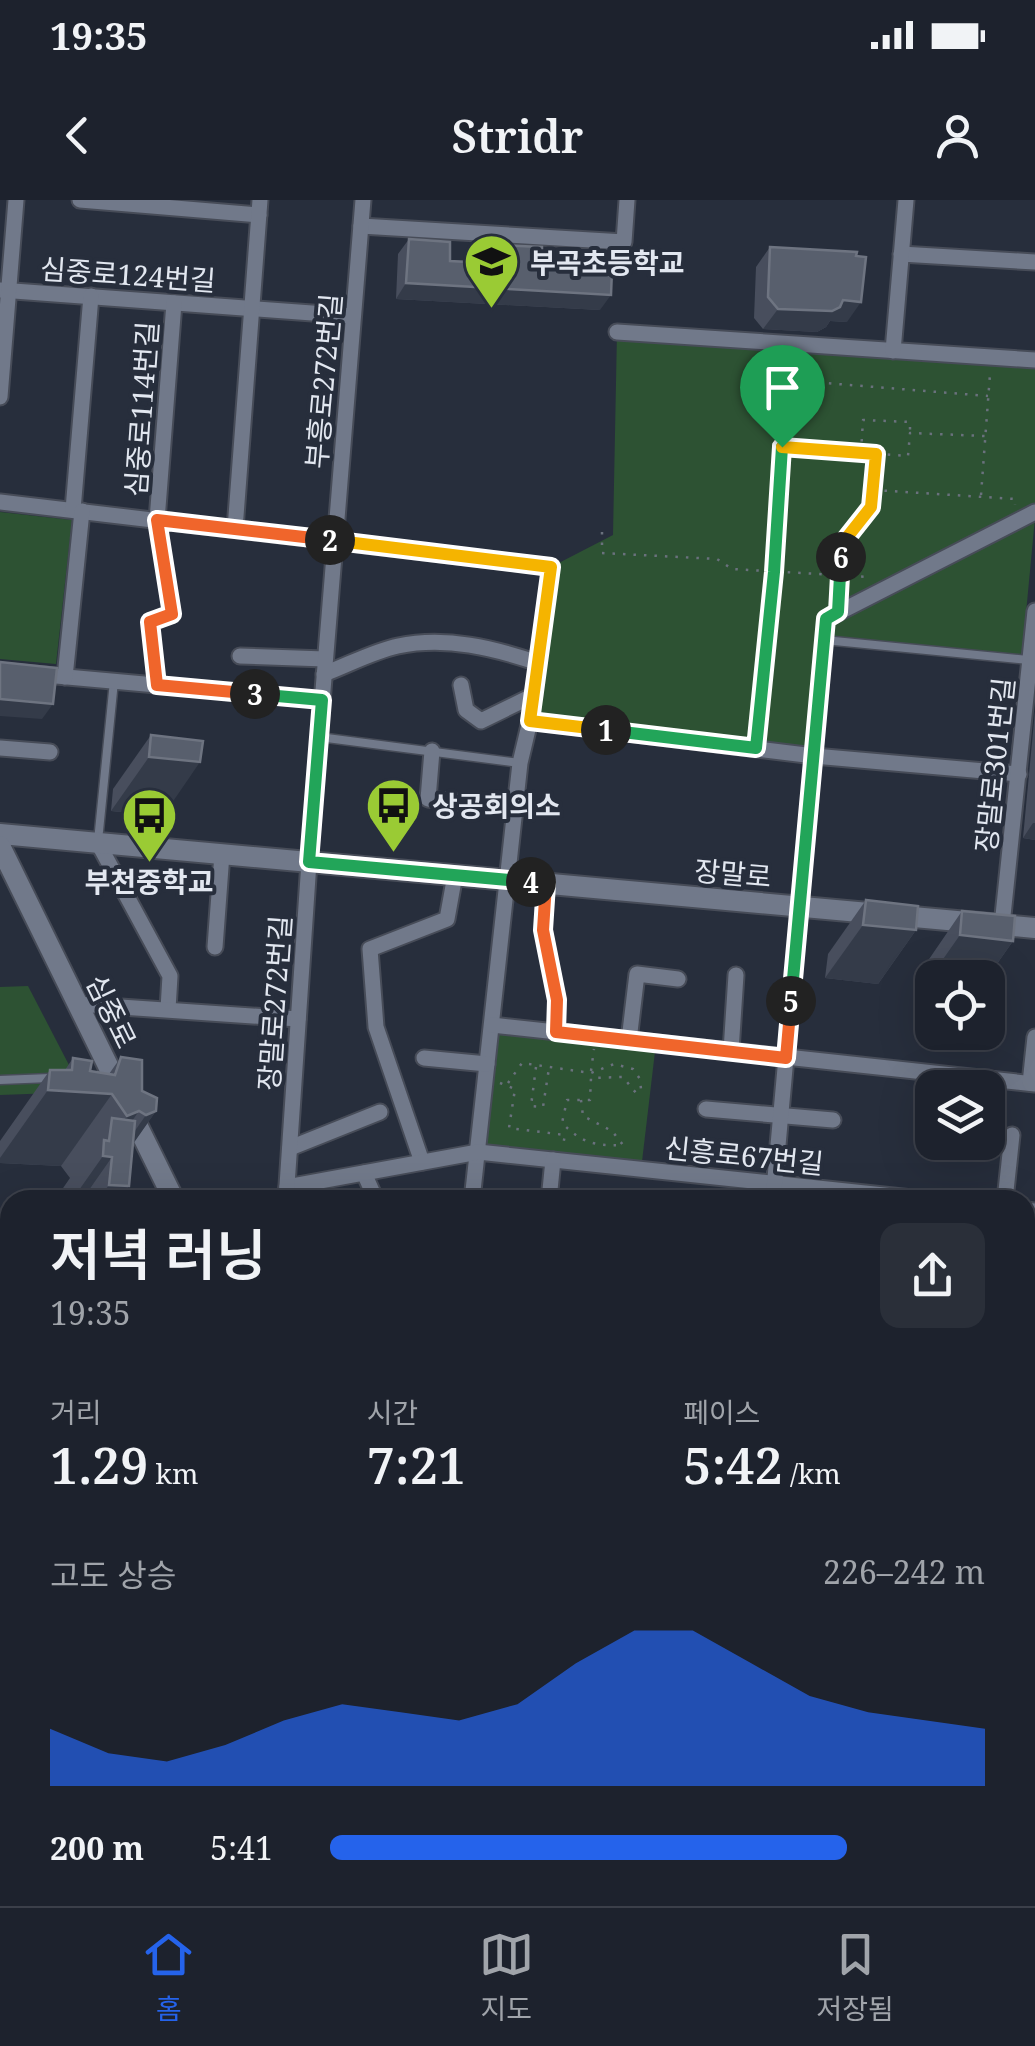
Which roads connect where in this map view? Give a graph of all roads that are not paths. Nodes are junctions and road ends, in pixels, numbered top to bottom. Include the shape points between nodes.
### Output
1 (16, 200) edge
2 (80, 200) edge
3 (363, 200) edge
4 (627, 200) edge
5 (906, 200) edge
6 (259, 208) edge
7 (361, 226) junction
8 (901, 254) junction
9 (1035, 262) edge
10 (4, 290) edge
11 (92, 296) junction
12 (174, 303) junction
13 (252, 308) junction
14 (353, 316) junction
15 (618, 332) dead end
16 (892, 351) junction
17 (1035, 360) edge
18 (0, 397) edge
19 (0, 502) edge
20 (78, 511) junction
21 (1035, 512) edge
22 (157, 520) junction
23 (236, 529) junction
24 (335, 540) junction
25 (1035, 610) edge
26 (824, 640) junction
27 (240, 656) dead end
28 (1030, 661) junction
29 (538, 663) junction
30 (325, 666) junction
31 (0, 670) edge
32 (65, 676) junction
33 (114, 681) junction
34 (157, 685) junction
35 (461, 685) dead end
36 (534, 695) junction
37 (322, 700) junction
38 (530, 721) junction
39 (319, 737) junction
40 (0, 748) edge
41 (50, 752) dead end
42 (432, 752) junction
43 (814, 756) junction
44 (520, 763) junction
45 (1019, 774) junction
46 (516, 808) junction
47 (0, 834) edge
48 (98, 843) junction
49 (0, 846) edge
50 (222, 854) junction
51 (309, 862) junction
52 (454, 875) junction
53 (508, 880) junction
54 (546, 884) junction
55 (800, 906) junction
56 (1002, 925) junction
57 (1035, 928) edge
58 (215, 947) dead end
59 (736, 976) dead end
60 (678, 979) dead end
61 (77, 1004) junction
62 (168, 1010) junction
63 (298, 1018) junction
64 (492, 1024) junction
65 (556, 1032) junction
66 (1035, 1036) edge
67 (629, 1040) junction
68 (731, 1052) junction
69 (424, 1058) dead end
70 (786, 1058) junction
71 (487, 1072) junction
72 (55, 1078) edge
73 (0, 1080) edge
74 (1032, 1084) edge
75 (706, 1109) dead end
76 (380, 1112) dead end
77 (781, 1115) junction
78 (833, 1120) dead end
79 (1012, 1135) dead end
80 (290, 1148) junction
81 (478, 1152) junction
82 (557, 1161) junction
83 (422, 1162) junction
84 (364, 1173) junction
85 (168, 1190) edge
86 (286, 1190) edge
87 (301, 1190) edge
88 (372, 1190) edge
89 (473, 1190) edge
90 (550, 1190) edge
91 (760, 1190) edge
92 (774, 1190) edge
93 (1006, 1190) edge

1 - 10 street
2 - 6 street
3 - 7 street, 부흥로272번길
4 - 7 street via 624,242
5 - 8 street
6 - 13 street, 심중로124번길
7 - 14 street, 부흥로272번길
8 - 9 street
8 - 16 street
10 - 11 street, 심중로124번길
10 - 18 street
11 - 12 street, 심중로124번길
11 - 20 street, 심중로114번길
12 - 13 street, 심중로124번길
12 - 22 street, 심중로114번길
13 - 14 street, 심중로124번길
13 - 23 street
14 - 24 street, 부흥로272번길
15 - 16 street
16 - 17 street
19 - 20 street, 심중로114번길
20 - 22 street, 심중로114번길
20 - 32 street
21 - 26 street via 826,619
22 - 23 street, 심중로114번길
22 - 34 street via 172,614 150,622
23 - 24 street, 심중로114번길
24 - 29 street, 심중로114번길 via 551,567
24 - 30 street, 부흥로272번길
25 - 28 street, 장말로301번길
26 - 28 lane
26 - 43 street
27 - 30 street
28 - 45 street, 장말로301번길
29 - 30 street via 492,647 434,643
29 - 36 street
30 - 37 street, 부흥로272번길
31 - 32 street
32 - 33 street
33 - 34 street
33 - 48 lane
34 - 37 street
35 - 36 street via 466,710 480,721
36 - 38 street
37 - 39 street, 장말로272번길
38 - 43 street
38 - 44 street
39 - 42 lane
39 - 51 street, 장말로272번길
40 - 41 street
42 - 44 lane
42 - 46 street via 428,800
43 - 45 street
43 - 55 street
44 - 46 street
45 - 56 street, 장말로301번길
46 - 53 street
47 - 48 street, 장말로
48 - 50 street, 장말로
48 - 62 street via 170,976
49 - 61 street, 심중로
50 - 51 street, 장말로
50 - 58 street
51 - 52 street, 장말로
51 - 63 street, 장말로272번길
52 - 53 street, 장말로
52 - 83 street via 446,919 370,949 376,1026
53 - 54 street, 장말로
53 - 64 street
54 - 55 street, 장말로
54 - 65 street via 543,930 557,1000
55 - 56 street, 장말로
55 - 70 street
56 - 57 street, 장말로
59 - 68 street
60 - 67 street via 637,974
61 - 62 street
61 - 85 street, 심중로 via 103,1076
62 - 63 street
63 - 80 street, 장말로272번길
64 - 65 street
64 - 71 street
65 - 67 street
66 - 74 street
67 - 68 street
68 - 70 street
69 - 71 street
70 - 74 street
70 - 77 street
71 - 81 street
72 - 73 lane
75 - 77 street
76 - 80 street
77 - 78 street
77 - 92 street
79 - 93 street
80 - 86 street, 장말로272번길
81 - 82 street, 신흥로67번길
81 - 83 street, 신흥로67번길
81 - 89 street
82 - 90 street
82 - 91 street, 신흥로67번길
83 - 84 street, 신흥로67번길
84 - 87 street, 신흥로67번길
84 - 88 street

